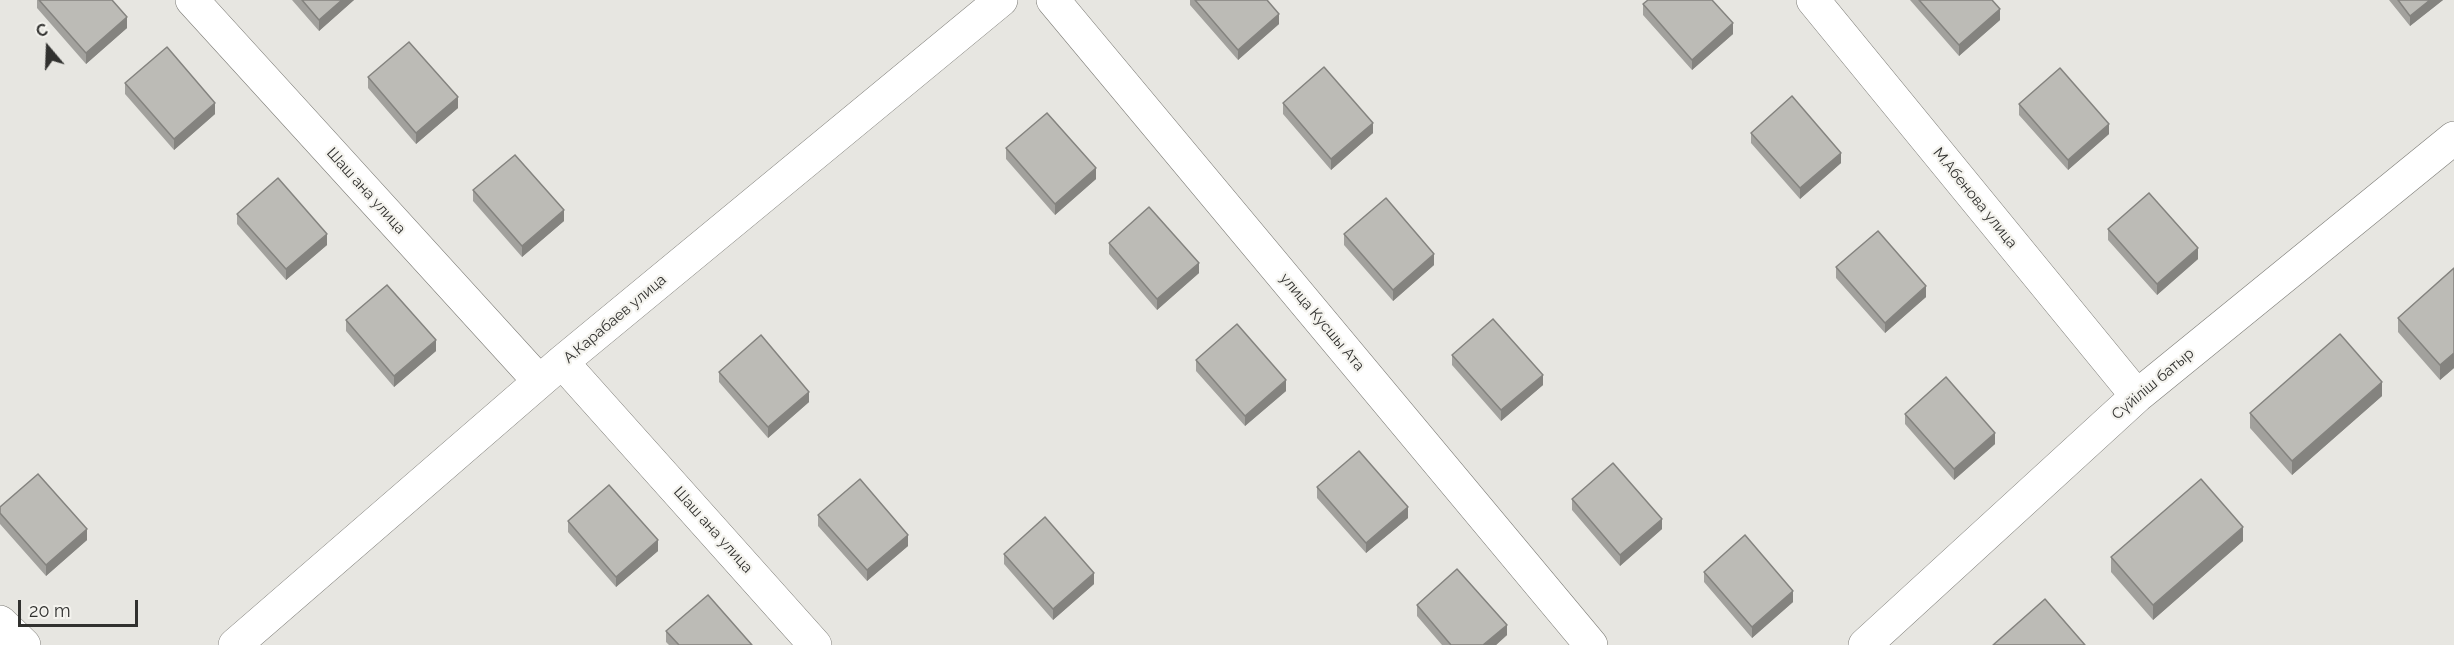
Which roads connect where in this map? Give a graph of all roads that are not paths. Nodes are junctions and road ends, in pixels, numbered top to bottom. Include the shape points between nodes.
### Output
1 (192, 0) edge
2 (1000, 0) edge
3 (1053, 0) edge
4 (1813, 0) edge
5 (2454, 138) edge
6 (551, 372) junction
7 (2137, 396) junction
8 (0, 622) edge
9 (24, 645) edge
10 (235, 645) edge
11 (815, 645) edge
12 (1591, 645) edge
13 (1865, 645) edge

1 - 6 street, Шаш ана улица
2 - 6 street, А.Карабаев улица
3 - 12 street, улица Кусшы Ата
4 - 7 street, М.Абенова улица
5 - 7 street, Сүйіліш батыр
6 - 10 street, А.Карабаев улица
6 - 11 street, Шаш ана улица
7 - 13 street, Сүйіліш батыр
8 - 9 street

